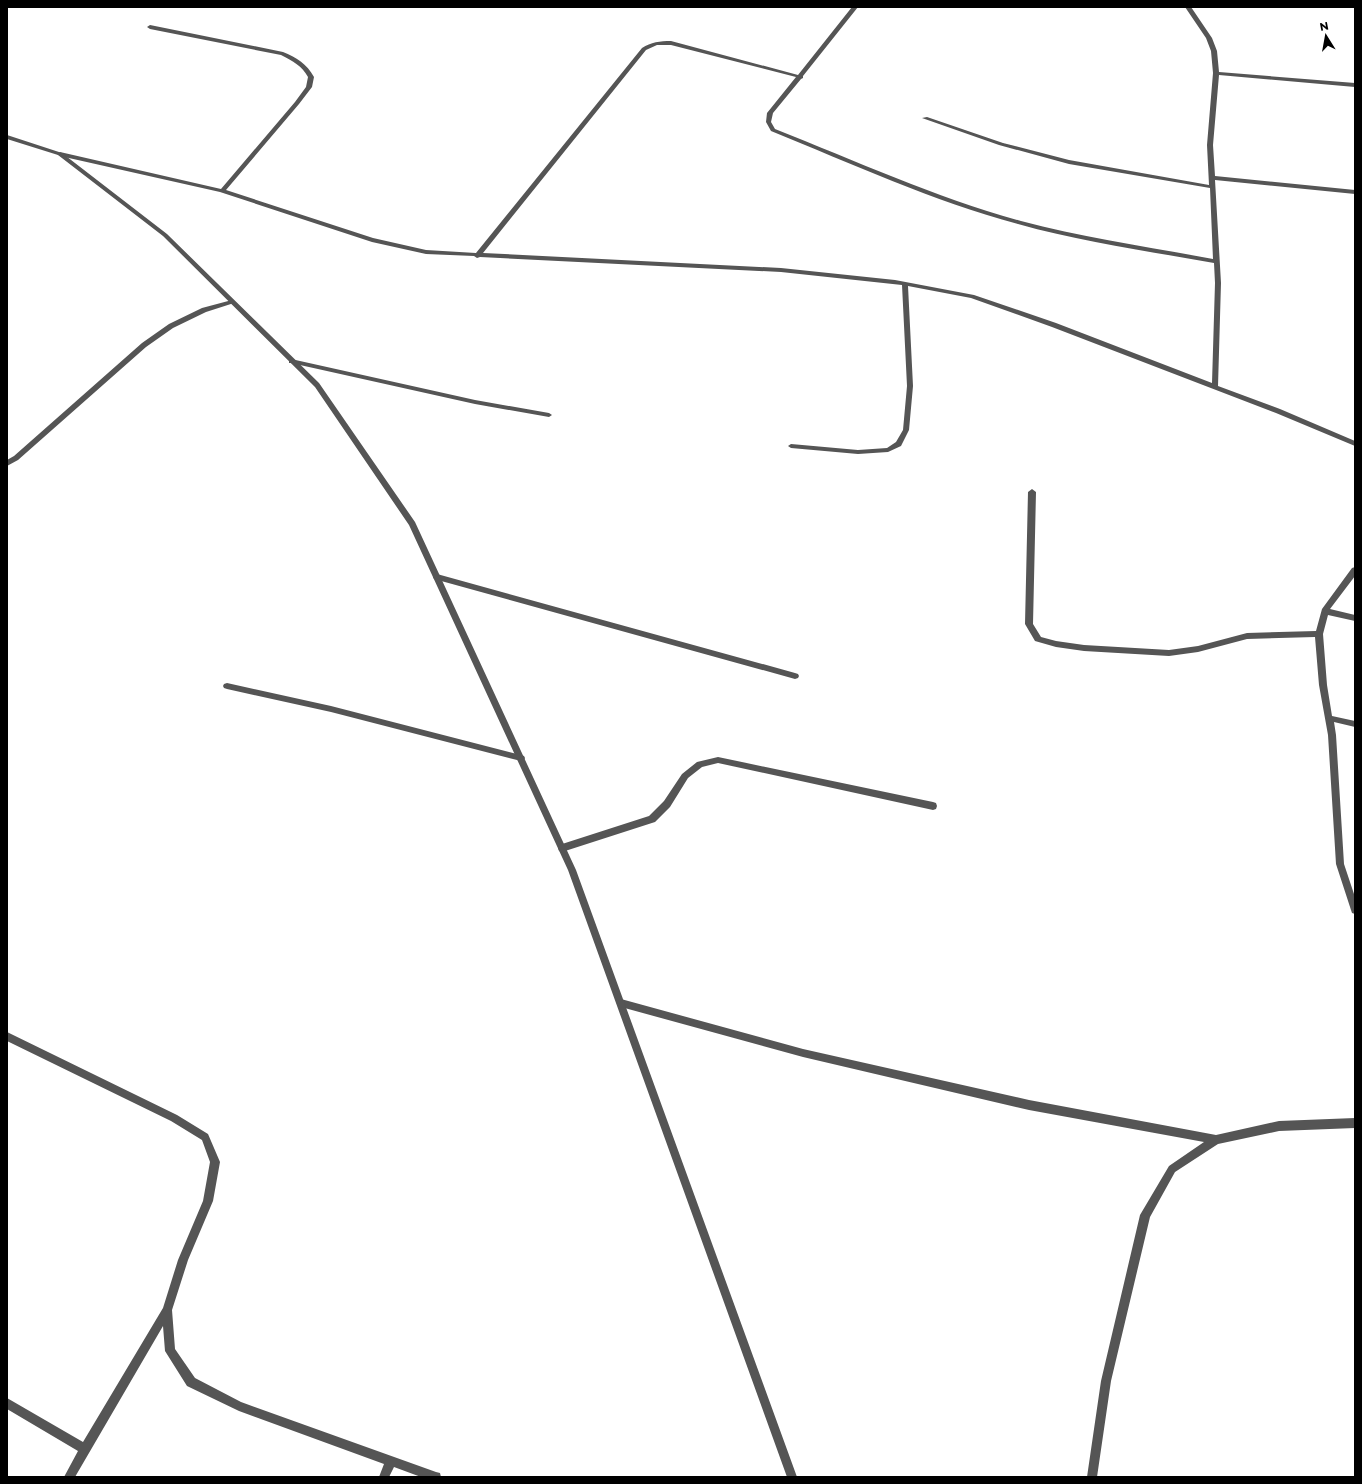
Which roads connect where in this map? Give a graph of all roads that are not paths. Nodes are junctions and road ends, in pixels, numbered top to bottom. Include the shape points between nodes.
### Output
1 (855, 7) edge
2 (1188, 7) edge
3 (150, 27) dead end
4 (1216, 73) junction
5 (801, 76) junction
6 (1355, 85) edge
7 (925, 118) dead end
8 (8, 138) edge
9 (60, 154) junction
10 (1212, 178) junction
11 (1212, 187) junction
12 (222, 191) junction
13 (1355, 192) edge
14 (477, 256) junction
15 (1216, 261) junction
16 (906, 284) junction
17 (232, 302) junction
18 (291, 360) junction
19 (1215, 387) junction
20 (549, 415) dead end
21 (1355, 444) edge
22 (791, 446) dead end
23 (7, 463) edge
24 (1032, 492) dead end
25 (1355, 570) edge
26 (437, 577) junction
27 (1326, 611) junction
28 (1355, 618) edge
29 (1319, 634) junction
30 (795, 676) dead end
31 (226, 686) dead end
32 (1329, 718) junction
33 (1355, 724) edge
34 (521, 758) junction
35 (933, 806) dead end
36 (562, 848) junction
37 (1355, 910) edge
38 (621, 1003) junction
39 (7, 1036) edge
40 (1355, 1122) edge
41 (1216, 1140) junction
42 (167, 1310) junction
43 (7, 1403) edge
44 (85, 1449) junction
45 (391, 1461) junction
46 (69, 1477) edge
47 (384, 1477) edge
48 (436, 1477) edge
49 (792, 1477) edge
50 (1092, 1477) edge

1 - 5 street
2 - 4 street via 1209,38 1214,51
3 - 12 street via 283,54 299,61 308,69 311,77 309,87
4 - 6 street
4 - 10 street via 1210,145
5 - 14 street via 671,43 651,44 644,49
5 - 15 street via 770,114 768,120 773,130 860,166 992,214 1068,234
7 - 11 street via 1001,144 1069,162
8 - 9 street
9 - 12 street
9 - 17 street via 165,235
10 - 11 street
10 - 13 street
11 - 15 street
12 - 14 street via 372,240 426,252
14 - 16 street via 781,270
15 - 19 street via 1218,283
16 - 19 street via 972,296
16 - 22 street via 910,386 906,430 899,444 888,450 858,452
17 - 18 street
17 - 23 street via 204,310 171,326 144,345 16,458
18 - 20 street via 474,402
18 - 26 street via 317,385 412,524
19 - 21 street
24 - 29 street via 1028,624 1038,638 1056,644 1084,648 1169,653 1198,649 1247,636
25 - 27 street
26 - 30 street
26 - 34 street
27 - 28 street
27 - 29 street
29 - 32 street via 1323,685
31 - 34 street via 331,709
32 - 33 street
32 - 37 street via 1340,864
34 - 36 street
35 - 36 street via 718,760 700,764 685,776 667,804 652,819
36 - 38 street
38 - 41 street via 803,1053 1029,1105
38 - 49 street
39 - 42 street via 174,1118 206,1137 216,1162 208,1201 183,1260
40 - 41 street via 1279,1126
41 - 50 street via 1172,1169 1145,1215 1106,1381
42 - 44 street
42 - 45 street via 170,1351 191,1382 239,1406
43 - 44 street
44 - 46 street
45 - 47 street
45 - 48 street

